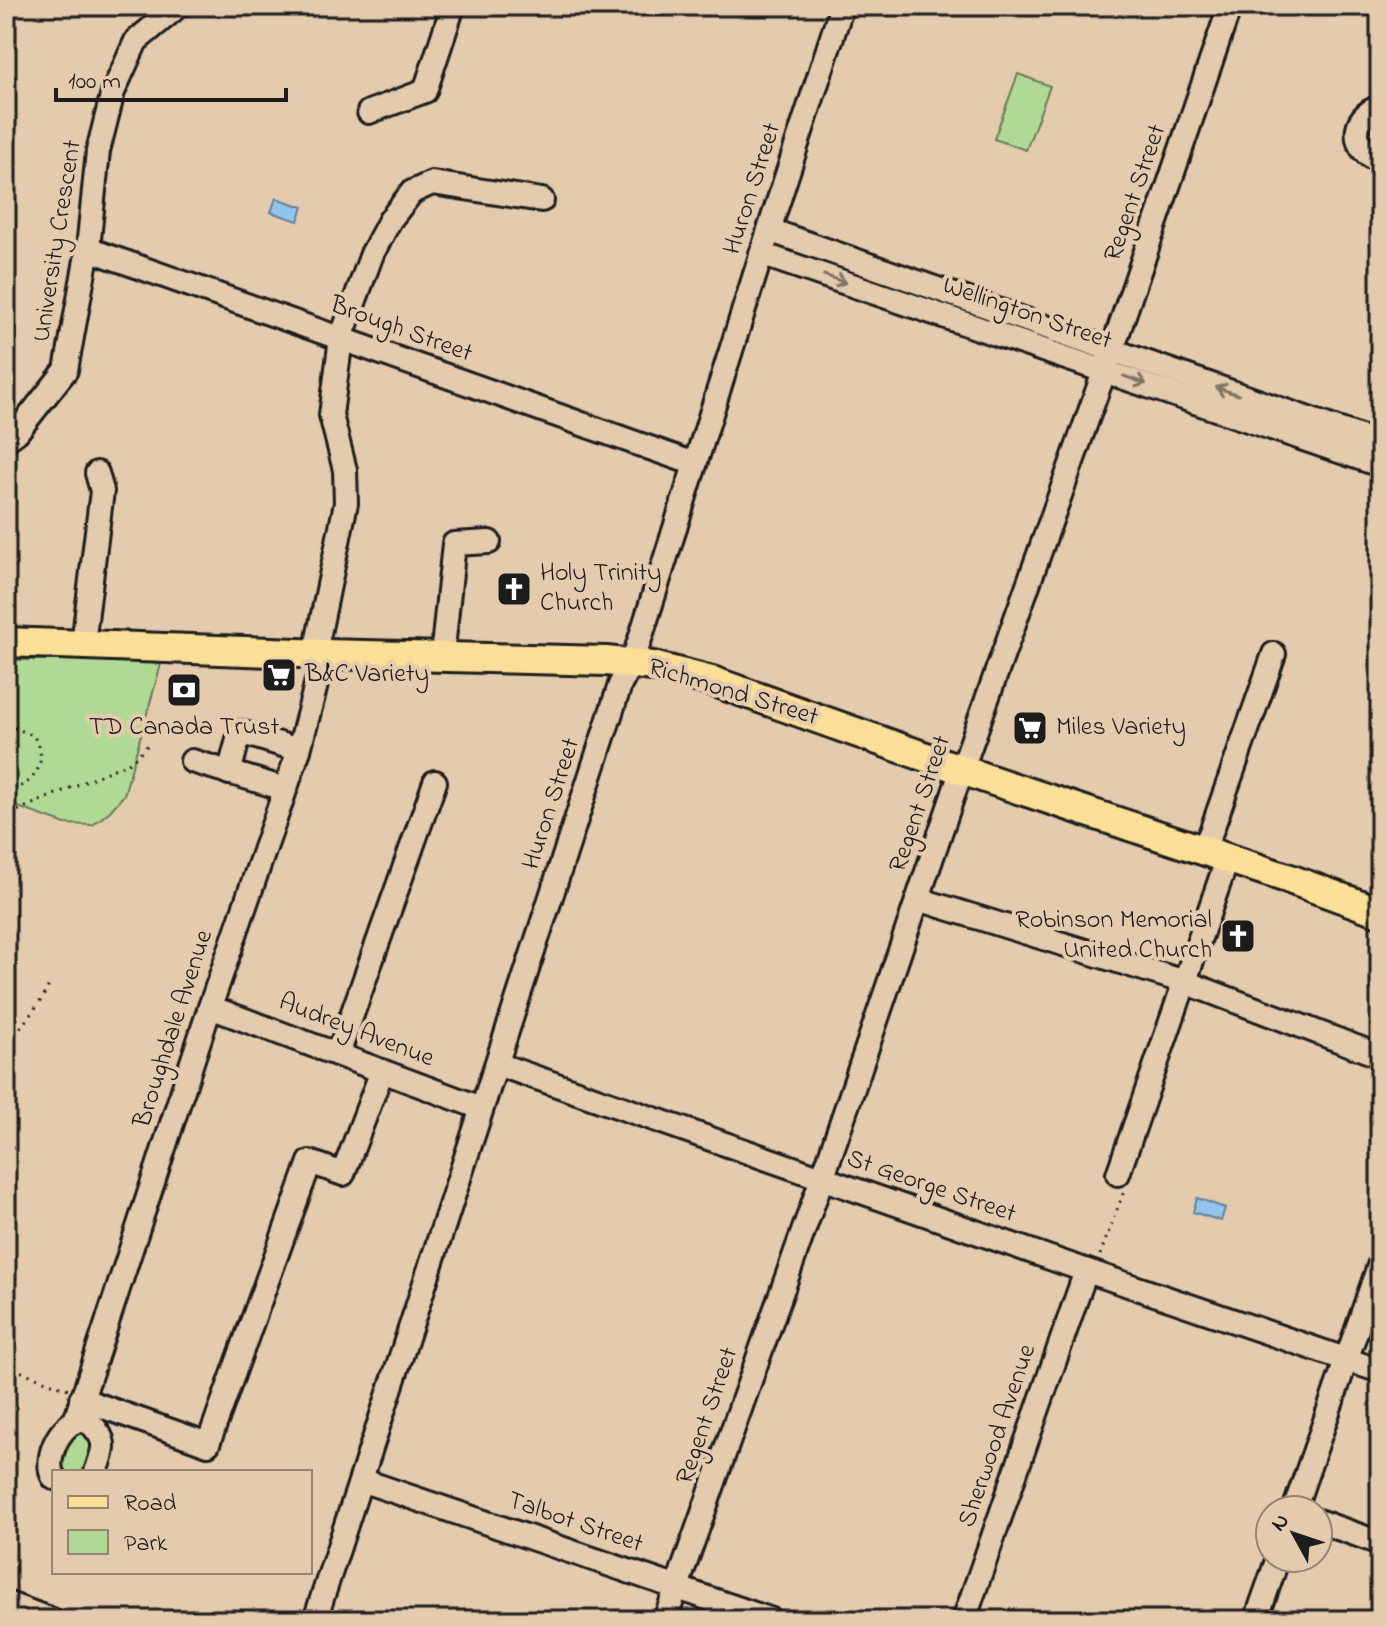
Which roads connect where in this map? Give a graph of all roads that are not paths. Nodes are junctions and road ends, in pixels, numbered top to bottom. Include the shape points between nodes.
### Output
1 (178, 6) edge
2 (453, 6) edge
3 (842, 6) edge
4 (1230, 6) edge
5 (1380, 107) edge
6 (369, 112) dead end
7 (1380, 161) edge
8 (542, 200) dead end
9 (769, 230) junction
10 (88, 249) junction
11 (761, 254) junction
12 (341, 338) junction
13 (1108, 360) junction
14 (1277, 419) junction
15 (6, 440) edge
16 (1380, 444) edge
17 (695, 464) junction
18 (1380, 465) edge
19 (97, 473) dead end
20 (489, 542) dead end
21 (6, 642) edge
22 (83, 644) junction
23 (320, 654) junction
24 (1274, 654) dead end
25 (442, 658) junction
26 (632, 663) junction
27 (299, 750) junction
28 (192, 761) dead end
29 (962, 769) junction
30 (229, 773) junction
31 (435, 782) dead end
32 (285, 789) junction
33 (1215, 856) junction
34 (918, 899) junction
35 (1380, 912) edge
36 (1185, 982) junction
37 (210, 1007) junction
38 (338, 1054) junction
39 (1380, 1056) edge
40 (497, 1064) junction
41 (382, 1071) junction
42 (481, 1108) junction
43 (1119, 1170) road end
44 (822, 1178) junction
45 (1380, 1263) edge
46 (1090, 1272) junction
47 (1347, 1360) junction
48 (1380, 1371) edge
49 (82, 1397) junction
50 (75, 1421) junction
51 (97, 1470) edge
52 (52, 1474) edge
53 (361, 1480) junction
54 (1300, 1494) edge
55 (1334, 1527) edge
56 (1380, 1543) edge
57 (1272, 1574) edge
58 (678, 1587) junction
59 (6, 1603) edge
60 (52, 1620) edge
61 (315, 1620) edge
62 (665, 1620) edge
63 (772, 1620) edge
64 (964, 1620) edge
65 (1256, 1620) edge

1 - 10 street, University Crescent via 136,41 113,92 98,151
2 - 6 street via 425,91
3 - 9 street, Huron Street
4 - 13 street, Regent Street
5 - 7 street via 1365,115 1357,132 1362,150
8 - 12 street, Broughdale Avenue via 432,183 412,192 372,254
9 - 11 street, Huron Street
9 - 13 street, Wellington Street
10 - 12 street, Brough Street
10 - 15 street, University Crescent via 66,370
11 -> 13 street, Wellington Street
11 - 17 street, Huron Street
12 - 17 street, Brough Street
12 - 23 street, Broughdale Avenue via 331,415 345,470 346,503
13 - 14 street, Wellington Street
13 - 29 street, Regent Street
14 - 16 street, Wellington Street
14 - 18 street, Wellington Street
17 - 26 street, Huron Street
19 - 22 street via 102,491
20 - 25 street via 454,544
21 - 22 main road, Richmond Street
22 - 23 main road, Richmond Street
23 - 25 main road, Richmond Street
23 - 27 street, Broughdale Avenue
24 - 33 street via 1216,817
25 - 26 main road, Richmond Street
26 - 29 main road, Richmond Street via 712,681
26 - 40 street, Huron Street via 620,685
27 - 30 street via 240,732
27 - 32 street, Broughdale Avenue
28 - 30 street
29 - 33 main road, Richmond Street
29 - 34 street, Regent Street
30 - 32 street
31 - 38 street
32 - 37 street, Broughdale Avenue
33 - 35 main road, Richmond Street
33 - 36 street
34 - 36 street
34 - 44 street, Regent Street
36 - 39 street
36 - 43 street
37 - 38 street, Audrey Avenue
37 - 49 street, Broughdale Avenue
38 - 41 street, Audrey Avenue
40 - 42 street, Huron Street
40 - 44 street, St George Street
41 - 42 street, Audrey Avenue
41 - 49 street via 343,1174 310,1162 208,1444
42 - 53 street, Huron Street
44 - 46 street, St George Street
44 - 58 street, Regent Street
45 - 47 street
46 - 47 street, St George Street
46 - 64 street, Sherwood Avenue
47 - 48 street, St George Street
47 - 54 street
49 - 50 street, Broughdale Avenue
50 - 51 street via 90,1423 102,1436 104,1450
50 - 52 street, Broughdale Avenue via 58,1439 50,1460
53 - 58 street, Talbot Street
53 - 61 street, Huron Street
55 - 56 street
57 - 65 street
58 - 62 street, Regent Street
58 - 63 street, Talbot Street
59 - 60 street

